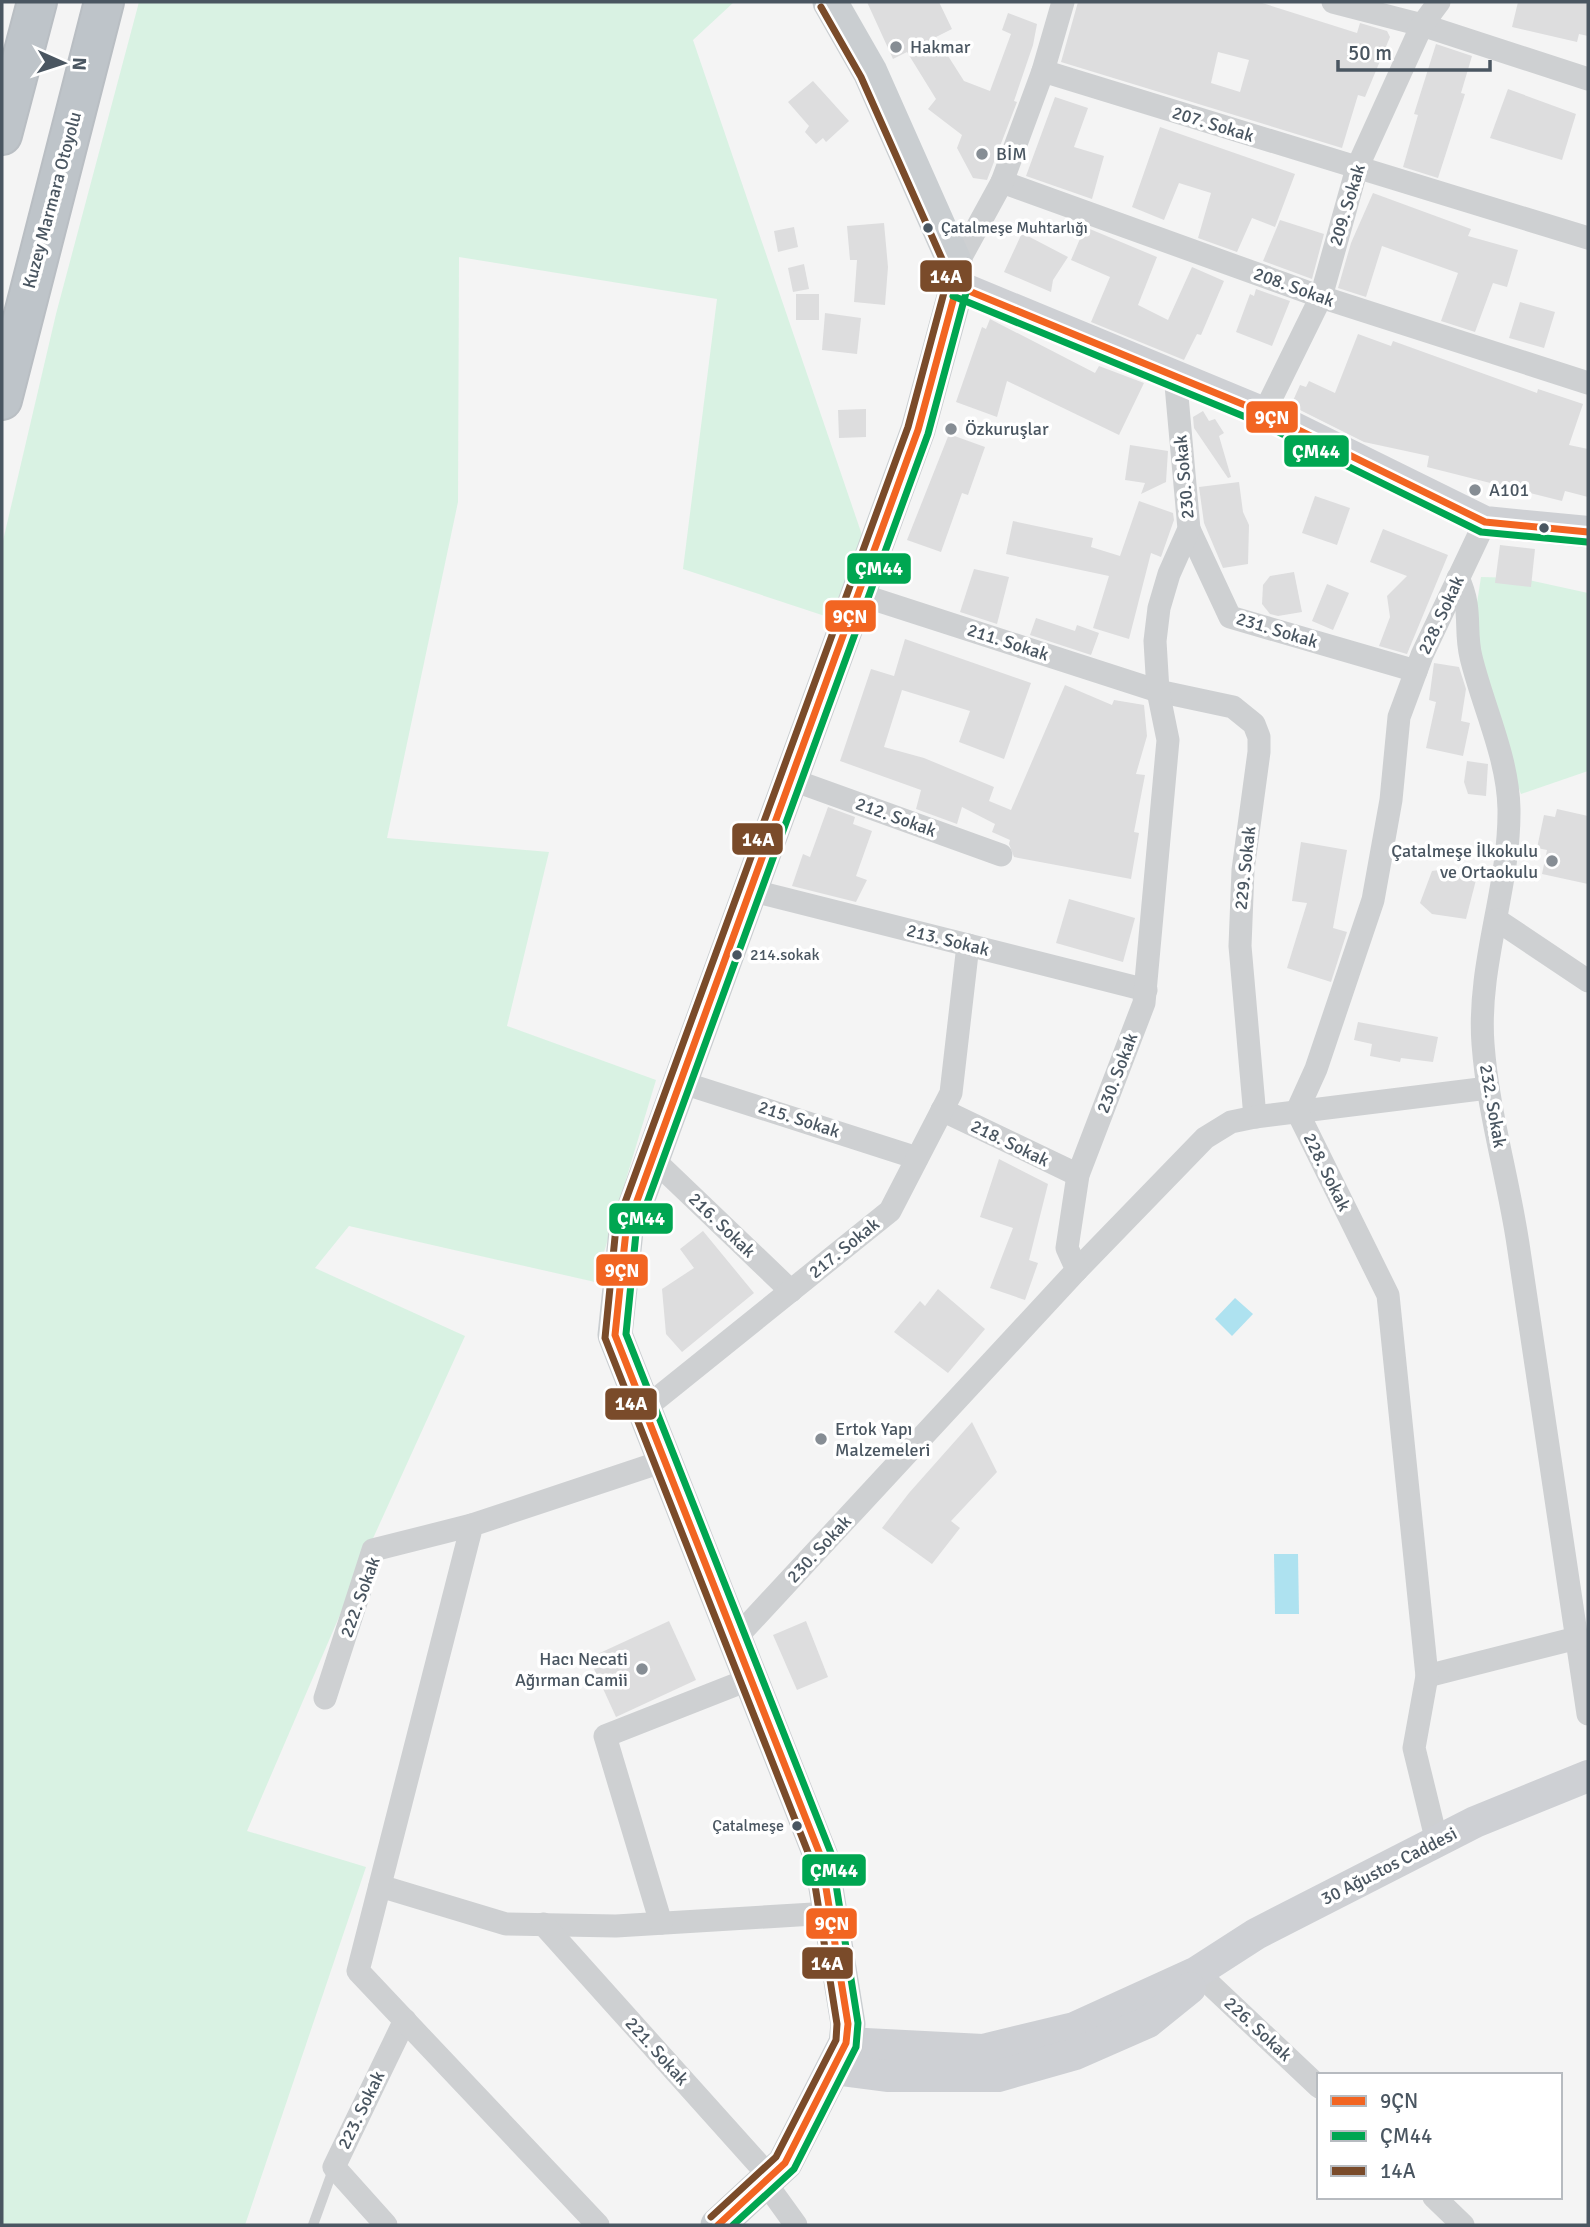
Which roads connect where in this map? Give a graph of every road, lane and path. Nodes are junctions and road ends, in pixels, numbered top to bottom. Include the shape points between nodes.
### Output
1 (37, 2) edge
2 (104, 2) edge
3 (830, 2) edge
4 (1063, 2) edge
5 (1332, 2) edge
6 (1439, 2) edge
7 (1422, 25) junction
8 (1043, 71) junction
9 (1588, 79) edge
10 (2, 135) edge
11 (1357, 168) junction
12 (1002, 181) junction
13 (1588, 238) edge
14 (957, 276) junction
15 (1321, 297) junction
16 (1175, 374) junction
17 (1588, 383) edge
18 (2, 400) edge
19 (1264, 413) junction
20 (1485, 522) junction
21 (1189, 529) junction
22 (1588, 532) edge
23 (1458, 578) junction
24 (858, 594) junction
25 (1416, 671) junction
26 (1158, 691) junction
27 (790, 779) junction
28 (1001, 855) dead end
29 (750, 890) junction
30 (1497, 920) junction
31 (968, 945) junction
32 (1588, 981) edge
33 (1146, 990) junction
34 (680, 1082) junction
35 (1488, 1088) junction
36 (942, 1110) junction
37 (1297, 1111) junction
38 (1255, 1116) junction
39 (653, 1158) junction
40 (917, 1158) junction
41 (1078, 1175) junction
42 (1077, 1270) junction
43 (791, 1291) junction
44 (644, 1409) junction
45 (664, 1461) junction
46 (472, 1525) junction
47 (1577, 1638) junction
48 (734, 1640) junction
49 (1427, 1676) junction
50 (750, 1679) junction
51 (325, 1698) dead end
52 (1588, 1714) edge
53 (1588, 1776) edge
54 (1437, 1842) junction
55 (380, 1886) junction
56 (830, 1913) junction
57 (661, 1923) junction
58 (543, 1924) junction
59 (1197, 1972) junction
60 (405, 2020) junction
61 (839, 2056) junction
62 (1317, 2085) edge
63 (334, 2167) junction
64 (768, 2180) junction
65 (1436, 2199) edge
66 (313, 2225) edge
67 (386, 2225) edge
68 (598, 2225) edge
69 (718, 2225) edge
70 (796, 2225) edge
71 (1463, 2225) edge

1 - 10 highway
2 - 18 highway, Kuzey Marmara Otoyolu
3 - 14 main road via 870,72
4 - 8 street
5 - 7 street
6 - 7 street, 209. Sokak
7 - 9 street
7 - 11 street, 209. Sokak
8 - 11 street, 207. Sokak
8 - 12 street
11 - 13 street, 207. Sokak
11 - 15 street, 209. Sokak
12 - 14 street
12 - 15 street, 208. Sokak
14 - 16 main road
14 - 24 main road via 918,430
15 - 17 street, 208. Sokak
15 - 19 street, 209. Sokak
16 - 19 main road
16 - 21 street, 230. Sokak
19 - 20 main road
20 - 22 main road
20 - 23 street, 228. Sokak
21 - 25 street, 231. Sokak via 1230,617
21 - 26 street, 230. Sokak via 1159,608 1155,641
23 - 25 street, 228. Sokak
23 - 30 street, 232. Sokak via 1469,610 1470,653 1508,794
24 - 26 street, 211. Sokak
24 - 27 main road
25 - 37 street, 228. Sokak via 1399,717 1391,800 1373,900 1317,1069
26 - 33 street, 230. Sokak via 1168,740
26 - 38 street, 229. Sokak via 1233,707 1246,714 1259,737 1243,870 1240,946
27 - 28 street, 212. Sokak
27 - 29 main road
29 - 31 street, 213. Sokak
29 - 34 main road
30 - 32 street
30 - 35 street, 232. Sokak via 1483,987
31 - 33 street, 213. Sokak
31 - 36 street, 217. Sokak via 951,1093
33 - 41 street, 230. Sokak
34 - 39 main road
34 - 40 street, 215. Sokak
35 - 37 street
35 - 47 street, 232. Sokak via 1518,1241
36 - 40 street, 217. Sokak
36 - 41 street, 218. Sokak
37 - 38 street
37 - 49 street, 228. Sokak via 1388,1295
38 - 42 street via 1225,1125 1205,1138
39 - 43 street, 216. Sokak
39 - 44 main road via 626,1231 615,1335
40 - 43 street, 217. Sokak via 890,1211
41 - 42 street, 230. Sokak via 1067,1248
42 - 48 street, 230. Sokak
43 - 44 street, 217. Sokak
44 - 45 main road
45 - 46 street
45 - 48 main road
46 - 51 street, 222. Sokak via 373,1550
46 - 55 street
47 - 49 street
47 - 52 street, 232. Sokak
48 - 50 main road
49 - 54 street, 228. Sokak via 1414,1748
50 - 56 main road via 821,1857
50 - 57 street via 605,1736
53 - 54 main road, 30 Ağustos Caddesi
54 - 59 main road, 30 Ağustos Caddesi via 1256,1934
55 - 58 street via 506,1924
55 - 60 street via 358,1971
56 - 57 street
56 - 61 main road via 848,2024
57 - 58 street
58 - 64 street, 221. Sokak
59 - 61 main road, 30 Ağustos Caddesi via 1074,2028 983,2050
59 - 62 street, 226. Sokak
60 - 63 street, 223. Sokak
60 - 68 street
61 - 64 main road via 785,2164
63 - 66 lane
63 - 67 street, 223. Sokak
64 - 69 main road
64 - 70 street, 221. Sokak
65 - 71 street

